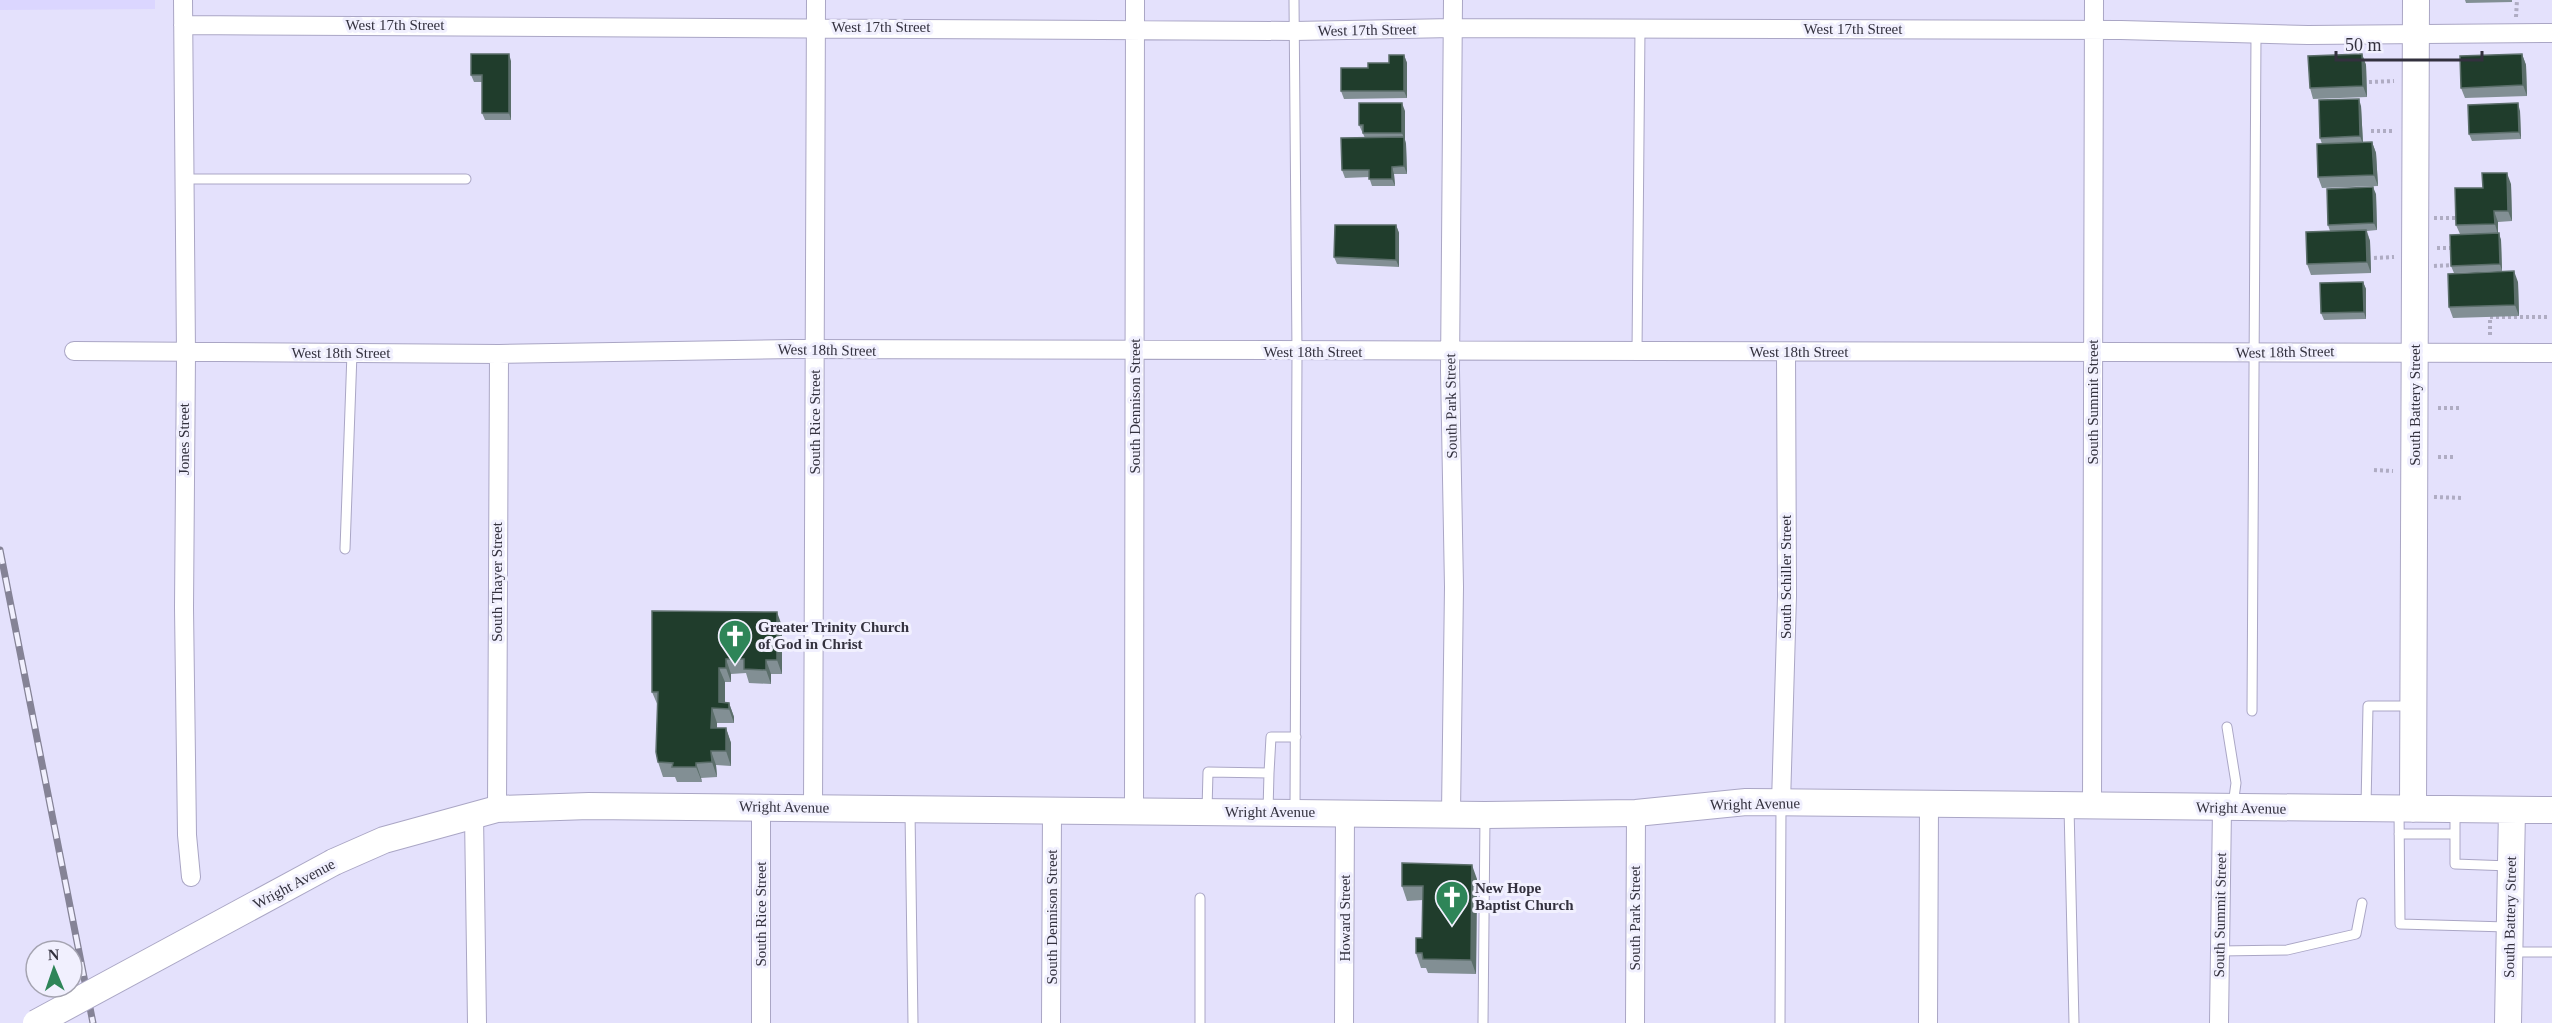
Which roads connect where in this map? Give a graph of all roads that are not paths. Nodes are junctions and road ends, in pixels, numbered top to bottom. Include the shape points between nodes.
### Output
1 (183, 0) edge
2 (816, 0) edge
3 (1134, 0) edge
4 (1294, 0) edge
5 (1453, 0) edge
6 (2094, 0) edge
7 (2416, 0) edge
8 (183, 25) junction
9 (817, 26) junction
10 (1453, 28) junction
11 (1135, 29) junction
12 (1640, 29) junction
13 (2094, 30) junction
14 (1294, 31) junction
15 (2415, 33) junction
16 (2552, 33) edge
17 (2256, 34) junction
18 (184, 179) junction
19 (466, 179) dead end
20 (816, 350) junction
21 (2415, 350) junction
22 (74, 351) dead end
23 (185, 351) junction
24 (1134, 351) junction
25 (1297, 352) junction
26 (1450, 352) junction
27 (1637, 352) junction
28 (1786, 352) junction
29 (2093, 352) junction
30 (352, 353) junction
31 (2256, 353) junction
32 (2552, 353) edge
33 (499, 354) junction
34 (345, 549) dead end
35 (2414, 706) junction
36 (2252, 711) dead end
37 (2227, 728) dead end
38 (1296, 737) junction
39 (1269, 773) junction
40 (1781, 803) junction
41 (1929, 804) junction
42 (2080, 805) junction
43 (761, 806) junction
44 (813, 808) junction
45 (2227, 808) junction
46 (910, 809) junction
47 (2366, 809) junction
48 (1052, 810) junction
49 (2512, 810) junction
50 (2552, 810) edge
51 (1134, 811) junction
52 (485, 812) junction
53 (1207, 812) junction
54 (1268, 812) junction
55 (1294, 812) junction
56 (1345, 813) junction
57 (1451, 813) junction
58 (1636, 813) junction
59 (1485, 815) junction
60 (2404, 818) junction
61 (2455, 822) junction
62 (2511, 866) junction
63 (191, 877) dead end
64 (1200, 898) dead end
65 (2362, 903) dead end
66 (2510, 927) junction
67 (2220, 951) junction
68 (2509, 952) junction
69 (2552, 952) edge
70 (36, 1023) edge
71 (477, 1023) edge
72 (761, 1023) edge
73 (913, 1023) edge
74 (1051, 1023) edge
75 (1200, 1023) edge
76 (1344, 1023) edge
77 (1483, 1023) edge
78 (1635, 1023) edge
79 (1780, 1023) edge
80 (1928, 1023) edge
81 (2074, 1023) edge
82 (2218, 1023) edge
83 (2508, 1023) edge

1 - 8 street, Jones Street
2 - 9 street, South Rice Street
3 - 11 street, South Dennison Street
4 - 14 lane
5 - 10 street, South Park Street
6 - 13 street, South Summit Street
7 - 15 main road, South Battery Street
8 - 9 street, West 17th Street
8 - 18 street, Jones Street
9 - 11 street, West 17th Street
9 - 20 street, South Rice Street
10 - 12 street, West 17th Street
10 - 14 street, West 17th Street
10 - 26 street, South Park Street
11 - 14 street, West 17th Street
11 - 24 street, South Dennison Street
12 - 13 street, West 17th Street
12 - 27 lane
13 - 17 street, West 17th Street
13 - 29 street, South Summit Street
14 - 25 lane
15 - 16 street, West 17th Street
15 - 17 street, West 17th Street
15 - 21 main road, South Battery Street
17 - 31 lane
18 - 19 lane
18 - 23 street, Jones Street
20 - 24 street, West 18th Street
20 - 33 street, West 18th Street
20 - 44 street, South Rice Street
21 - 31 street, West 18th Street
21 - 32 street, West 18th Street
21 - 35 main road, South Battery Street
22 - 23 street, West 18th Street
23 - 30 street, West 18th Street
23 - 63 street, Jones Street via 183,608
24 - 25 street, West 18th Street
24 - 51 street, South Dennison Street
25 - 26 street, West 18th Street
25 - 38 lane
26 - 27 street, West 18th Street
26 - 57 street, South Park Street via 1454,586
27 - 28 street, West 18th Street
28 - 29 street, West 18th Street
28 - 40 street, South Schiller Street via 1787,596
29 - 31 street, West 18th Street
29 - 42 street, South Summit Street
30 - 33 street, West 18th Street
30 - 34 lane
31 - 36 lane
33 - 52 street, South Thayer Street
35 - 47 lane via 2368,706
35 - 60 main road, South Battery Street
37 - 45 lane via 2236,783
38 - 39 lane via 1271,737
38 - 55 lane
39 - 53 lane via 1208,772
39 - 54 lane
40 - 41 main road, Wright Avenue
40 - 58 main road, Wright Avenue via 1746,802
40 - 79 lane
41 - 42 main road, Wright Avenue
41 - 80 street
42 - 45 main road, Wright Avenue
42 - 81 lane
43 - 44 main road, Wright Avenue
43 - 52 main road, Wright Avenue via 589,806
43 - 72 street, South Rice Street
44 - 46 main road, Wright Avenue
45 - 47 main road, Wright Avenue
45 - 67 street, South Summit Street
46 - 48 main road, Wright Avenue
46 - 73 lane
47 - 60 main road, Wright Avenue
48 - 51 main road, Wright Avenue
48 - 74 street, South Dennison Street
49 - 50 main road, Wright Avenue
49 - 61 main road, Wright Avenue
49 - 62 main road, South Battery Street
51 - 53 main road, Wright Avenue
52 - 70 main road, Wright Avenue, bridge via 384,840 334,862
52 - 71 street, South Thayer Street
53 - 54 main road, Wright Avenue
54 - 55 main road, Wright Avenue
55 - 56 main road, Wright Avenue
56 - 57 main road, Wright Avenue
56 - 76 street, Howard Street
57 - 59 main road, Wright Avenue
58 - 59 main road, Wright Avenue
58 - 78 street, South Park Street
59 - 77 lane
60 - 61 main road, Wright Avenue
60 - 66 lane via 2400,924
61 - 62 lane via 2455,864
62 - 66 main road, South Battery Street
64 - 75 lane
65 - 67 lane via 2356,934 2287,950
66 - 68 main road, South Battery Street
67 - 82 street, South Summit Street
68 - 69 lane
68 - 83 main road, South Battery Street

